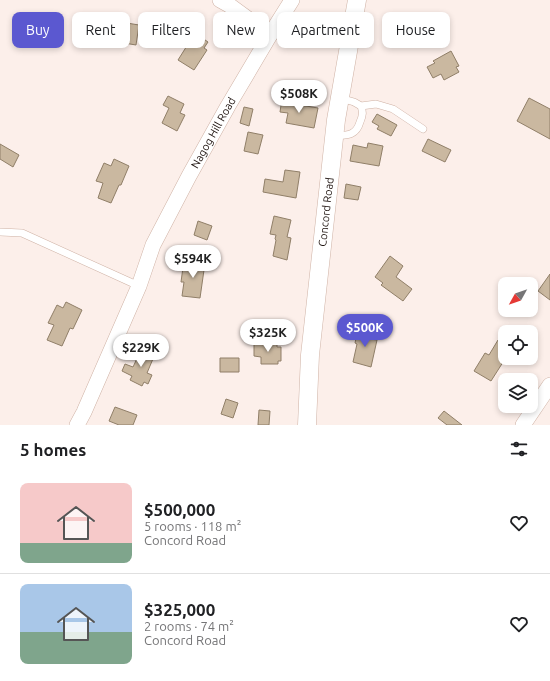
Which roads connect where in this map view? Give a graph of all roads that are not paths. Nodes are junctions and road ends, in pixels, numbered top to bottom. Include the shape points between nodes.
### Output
1 (220, 0) edge
2 (292, 0) edge
3 (357, 0) edge
4 (270, 35) junction
5 (340, 98) junction
6 (361, 106) junction
7 (423, 129) dead end
8 (334, 136) junction
9 (0, 232) edge
10 (139, 286) junction
11 (550, 385) edge
12 (77, 425) edge
13 (307, 425) edge
14 (523, 425) edge

1 - 4 street
2 - 4 street, Nagog Hill Road
3 - 5 street, Concord Road
4 - 10 street, Nagog Hill Road via 185,183 153,245
5 - 6 lane
5 - 8 street, Concord Road
6 - 7 lane via 376,104 393,109
6 - 8 lane via 363,114 356,131
8 - 13 street, Concord Road via 310,355
9 - 10 lane via 22,233
10 - 12 street, Nagog Hill Road
11 - 14 street

